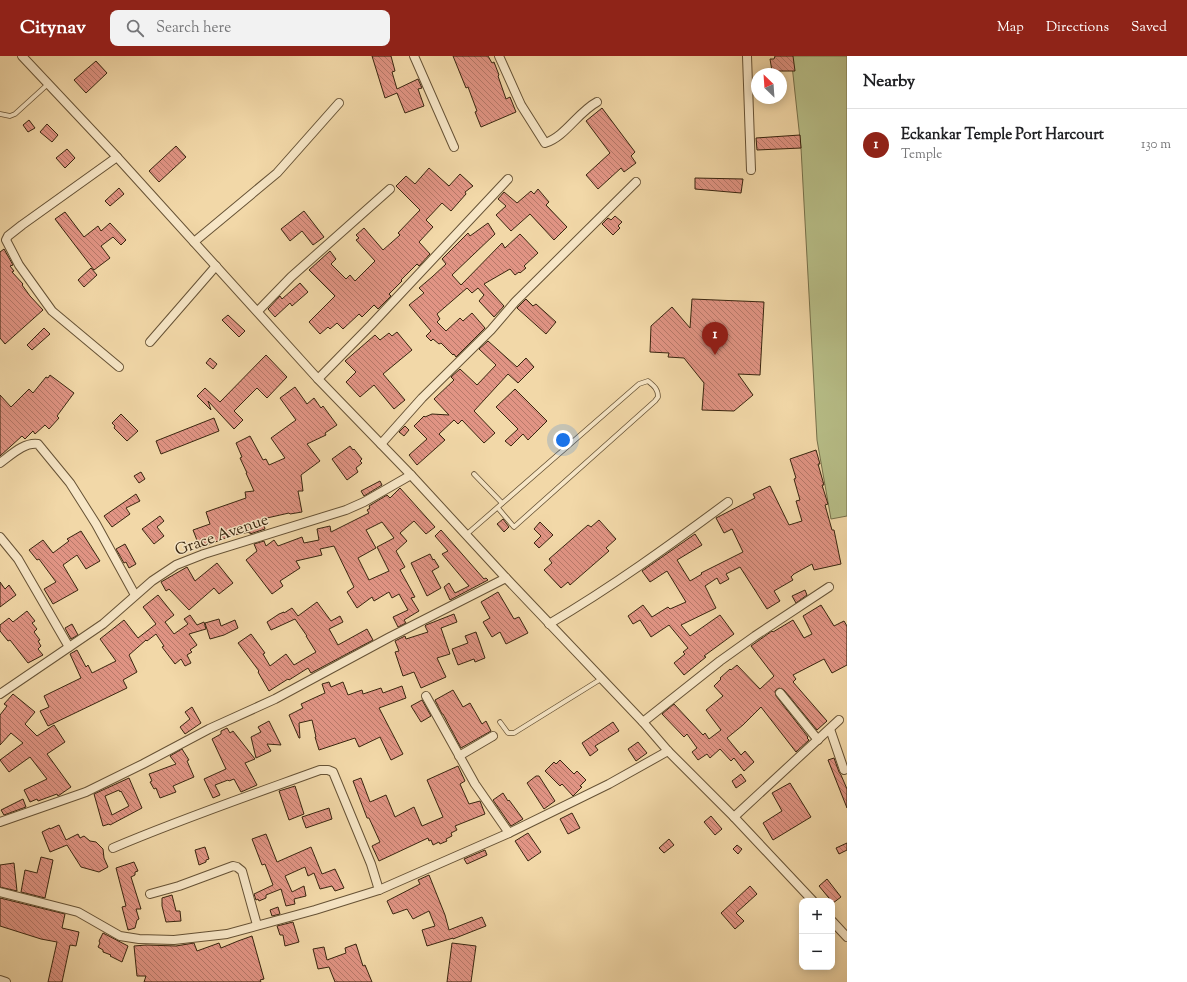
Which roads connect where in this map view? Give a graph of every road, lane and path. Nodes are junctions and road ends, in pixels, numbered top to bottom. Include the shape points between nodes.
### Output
1 (22, 56) edge
2 (414, 56) edge
3 (499, 56) edge
4 (747, 56) edge
5 (48, 84) junction
6 (597, 102) dead end
7 (339, 103) dead end
8 (0, 114) edge
9 (454, 147) dead end
10 (117, 157) junction
11 (751, 170) dead end
12 (508, 179) dead end
13 (636, 182) dead end
14 (390, 189) dead end
15 (194, 242) junction
16 (216, 266) junction
17 (258, 311) junction
18 (150, 342) dead end
19 (119, 367) dead end
20 (318, 378) junction
21 (381, 444) junction
22 (0, 463) edge
23 (474, 474) dead end
24 (411, 475) junction
25 (728, 502) dead end
26 (502, 504) junction
27 (498, 508) junction
28 (467, 534) junction
29 (0, 537) edge
30 (506, 578) junction
31 (829, 588) dead end
32 (135, 595) junction
33 (549, 624) junction
34 (69, 648) junction
35 (602, 678) junction
36 (780, 693) dead end
37 (0, 694) edge
38 (426, 696) dead end
39 (839, 720) dead end
40 (500, 722) dead end
41 (643, 722) junction
42 (830, 729) junction
43 (493, 736) dead end
44 (818, 740) junction
45 (668, 751) junction
46 (460, 756) junction
47 (844, 770) dead end
48 (734, 817) junction
49 (0, 822) edge
50 (509, 833) junction
51 (113, 848) dead end
52 (379, 890) junction
53 (0, 892) edge
54 (150, 894) dead end
55 (810, 898) edge
56 (835, 924) edge
57 (257, 925) junction
58 (847, 937) edge
59 (0, 980) edge
60 (6, 982) edge

1 - 5 street
2 - 9 street
3 - 6 street via 521,105 545,143 554,141 588,106
4 - 11 street
5 - 8 lane via 15,114
5 - 10 street
7 - 15 street via 277,173
10 - 15 street
10 - 19 street via 22,225 6,240 19,265 52,310
12 - 20 street
13 - 21 street via 515,302
14 - 17 street via 291,277
15 - 16 street
16 - 17 street
16 - 18 street
17 - 20 street
20 - 21 street
21 - 24 street
22 - 32 street via 25,445 38,444 70,483
23 - 26 lane
24 - 28 street
24 - 32 street, Grace Avenue via 346,510 176,565
25 - 33 street via 647,561
26 - 27 lane
26 - 27 lane via 639,384 648,381 655,386 658,397 655,401 514,527
27 - 28 lane
28 - 30 street
29 - 34 street via 18,559
30 - 33 street
30 - 49 street via 390,637 275,700 209,729 86,792
31 - 41 street via 720,661
32 - 34 street, Grace Avenue via 103,624
33 - 35 street
34 - 37 street, Grace Avenue
35 - 40 lane via 514,733 508,733
35 - 41 street
36 - 44 street
38 - 46 street
39 - 42 street
41 - 45 street
42 - 44 street
42 - 47 street
43 - 46 street
44 - 48 street
45 - 48 street
45 - 50 street via 609,784
46 - 50 street via 475,784
48 - 55 street
50 - 52 street
51 - 52 street via 233,801 320,770 328,770 333,772
52 - 57 street
53 - 57 street via 78,912 120,936 139,939 174,940 226,934
54 - 57 street via 233,866 238,867 242,871
56 - 58 street
59 - 60 street

